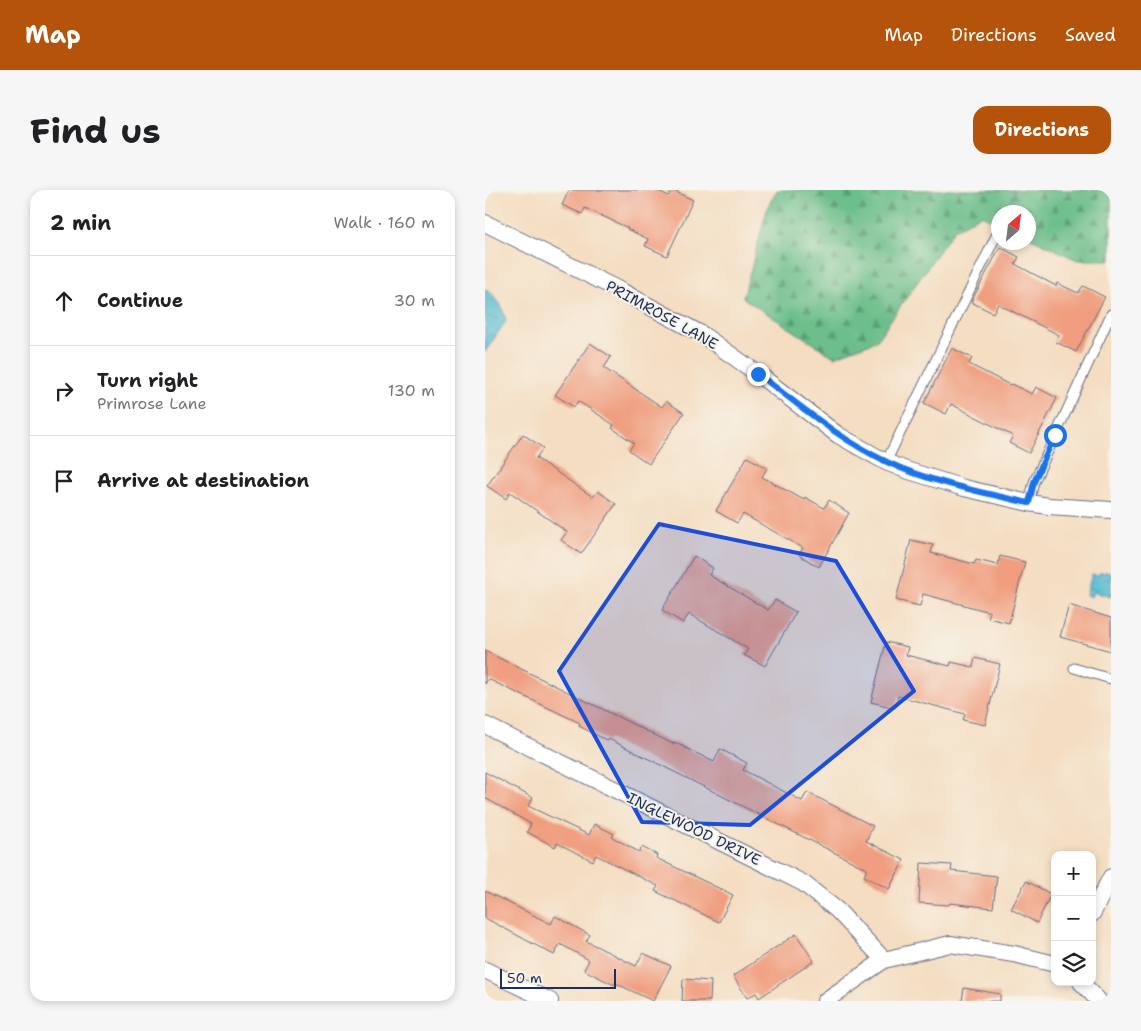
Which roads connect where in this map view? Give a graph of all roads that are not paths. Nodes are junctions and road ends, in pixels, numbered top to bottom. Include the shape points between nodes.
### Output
1 (485, 223) edge
2 (991, 246) edge
3 (1111, 314) edge
4 (887, 462) junction
5 (1029, 503) junction
6 (1111, 510) edge
7 (1074, 668) dead end
8 (1111, 679) edge
9 (485, 725) edge
10 (1111, 877) edge
11 (1096, 906) edge
12 (884, 960) junction
13 (1051, 963) edge
14 (485, 970) edge
15 (1085, 986) edge
16 (550, 1001) edge
17 (825, 1001) edge
18 (1099, 1001) edge

1 - 4 street, PRIMROSE LANE via 703,335 839,435
2 - 4 lane
3 - 5 lane via 1034,482
4 - 5 street, PRIMROSE LANE via 964,488
5 - 6 street, PRIMROSE LANE
7 - 8 lane
9 - 12 street, INGLEWOOD DRIVE via 803,883 837,910
10 - 11 street
12 - 13 street via 951,944
12 - 17 street
14 - 16 street
15 - 18 street

